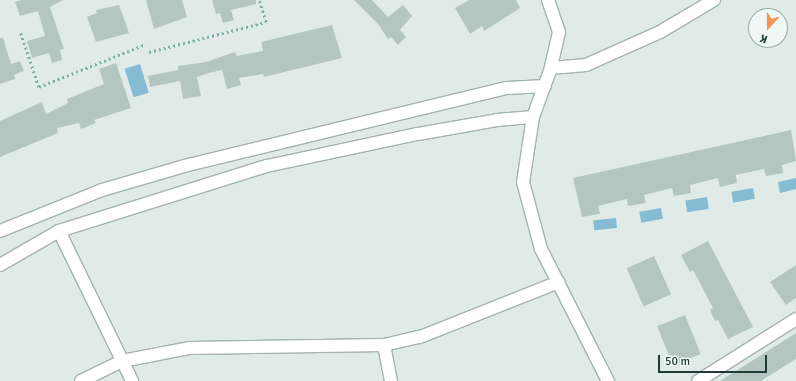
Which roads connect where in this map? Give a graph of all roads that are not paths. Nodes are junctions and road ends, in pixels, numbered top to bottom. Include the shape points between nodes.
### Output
1 (548, 0) edge
2 (714, 0) edge
3 (551, 68) junction
4 (545, 86) junction
5 (533, 117) junction
6 (59, 231) junction
7 (0, 232) edge
8 (0, 265) edge
9 (559, 282) junction
10 (796, 319) edge
11 (384, 345) junction
12 (122, 361) junction
13 (81, 381) edge
14 (132, 381) edge
15 (391, 381) edge
16 (608, 381) edge
17 (698, 381) edge

1 - 3 street via 559,32
2 - 3 street via 660,32 586,65
3 - 4 street
4 - 5 street
4 - 7 street via 507,88 184,166 102,190
5 - 6 street via 498,120 418,134 267,166
5 - 9 street via 523,182 541,249
6 - 8 street
6 - 12 street
9 - 11 street via 420,337
9 - 16 street
10 - 17 street
11 - 12 street via 189,348
11 - 15 street
12 - 13 street
12 - 14 street

